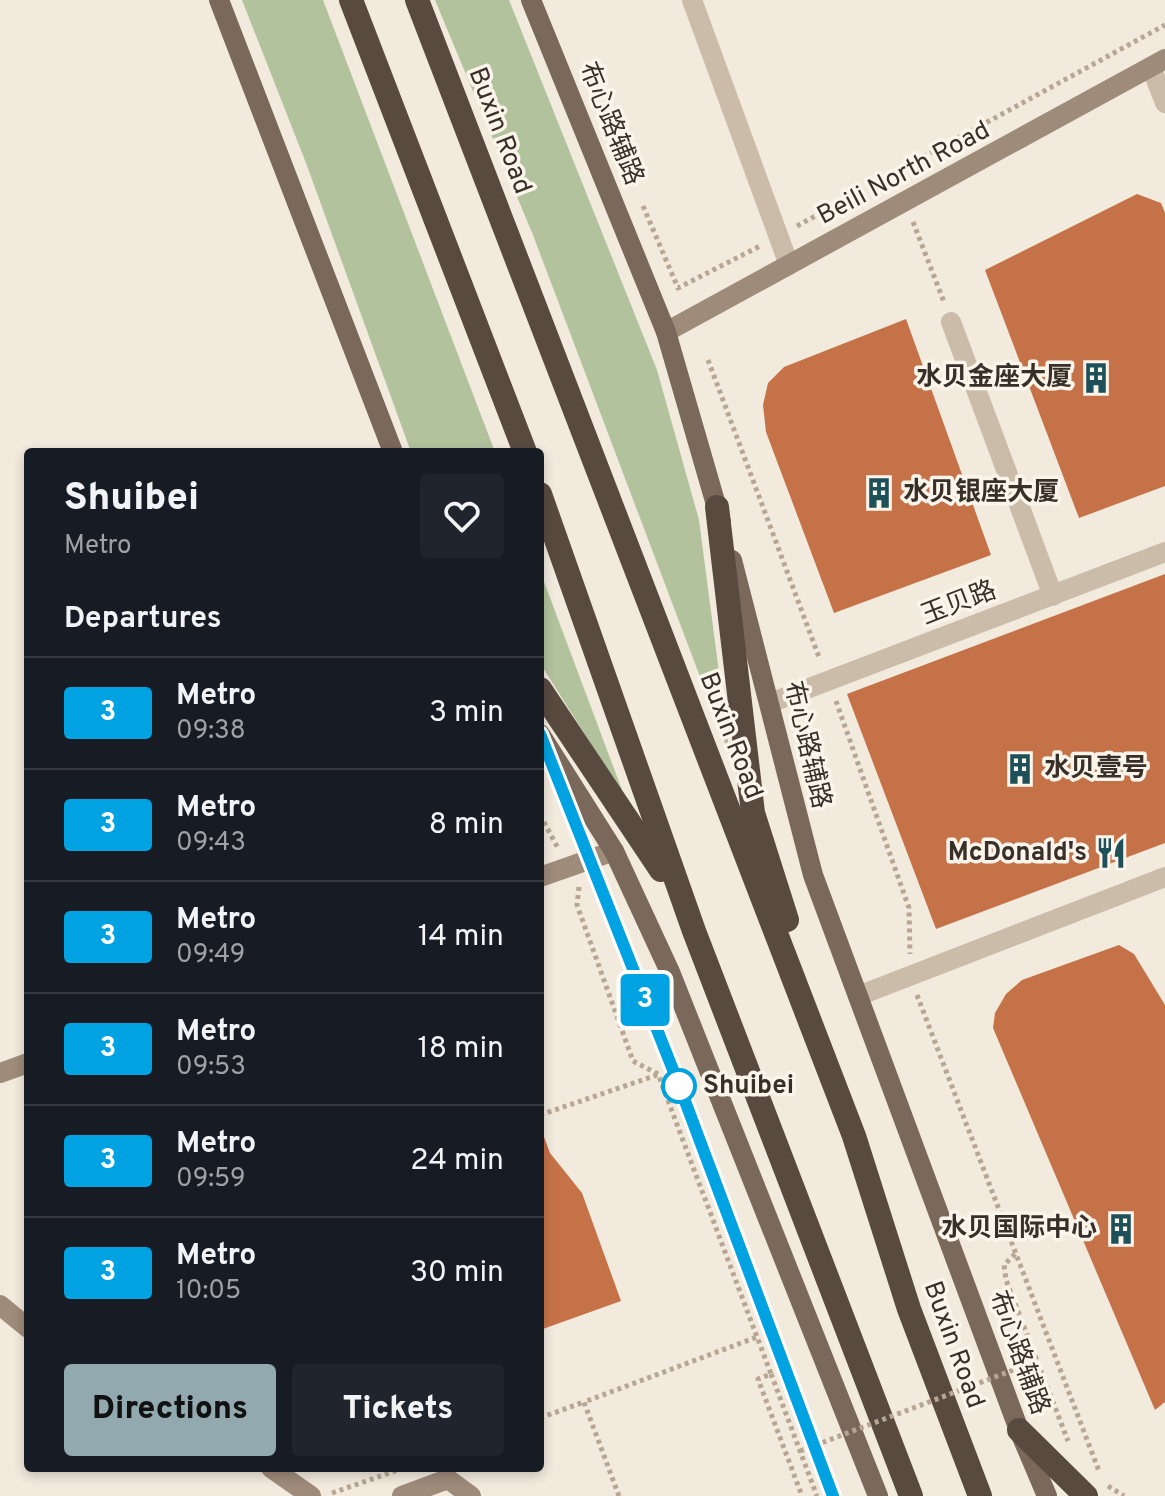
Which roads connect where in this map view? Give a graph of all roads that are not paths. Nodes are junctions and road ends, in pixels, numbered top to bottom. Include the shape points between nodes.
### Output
1 (219, 0) edge
2 (351, 0) edge
3 (417, 0) edge
4 (531, 0) edge
5 (692, 0) edge
6 (1158, 63) edge
7 (1165, 103) edge
8 (789, 265) junction
9 (951, 322) road end
10 (666, 332) junction
11 (391, 448) edge
12 (523, 448) edge
13 (544, 505) edge
14 (717, 507) junction
15 (1165, 552) edge
16 (1053, 596) junction
17 (544, 695) edge
18 (770, 703) junction
19 (544, 740) edge
20 (614, 851) junction
21 (544, 876) edge
22 (1165, 878) edge
23 (694, 931) junction
24 (858, 996) junction
25 (24, 1064) edge
26 (0, 1073) edge
27 (854, 1136) junction
28 (0, 1305) edge
29 (24, 1325) edge
30 (1019, 1430) junction
31 (277, 1472) edge
32 (311, 1496) edge
33 (402, 1496) edge
34 (471, 1496) edge
35 (878, 1496) edge
36 (911, 1496) edge
37 (980, 1496) edge
38 (1047, 1496) edge
39 (1086, 1496) edge

1 - 11 main road
2 - 12 highway
3 - 27 highway, Buxin Road
4 - 10 main road, 布心路辅路
5 - 8 street
6 - 7 street
6 - 8 street, Beili North Road
8 - 10 street, Beili North Road
9 - 16 street
10 - 14 main road, 布心路辅路
13 - 23 highway
14 - 18 main road, 布心路辅路
14 - 27 highway via 753,813
15 - 16 street, 玉贝路
16 - 18 street, 玉贝路
17 - 23 highway via 653,854
18 - 24 main road, 布心路辅路 via 801,836
19 - 20 main road
20 - 21 street
20 - 35 main road via 670,972
22 - 24 street
23 - 36 highway
24 - 30 main road, 布心路辅路
25 - 26 street
27 - 37 highway, Buxin Road via 909,1309
28 - 29 street
30 - 38 main road, 布心路辅路
30 - 39 highway
31 - 32 street
33 - 34 street via 448,1479

